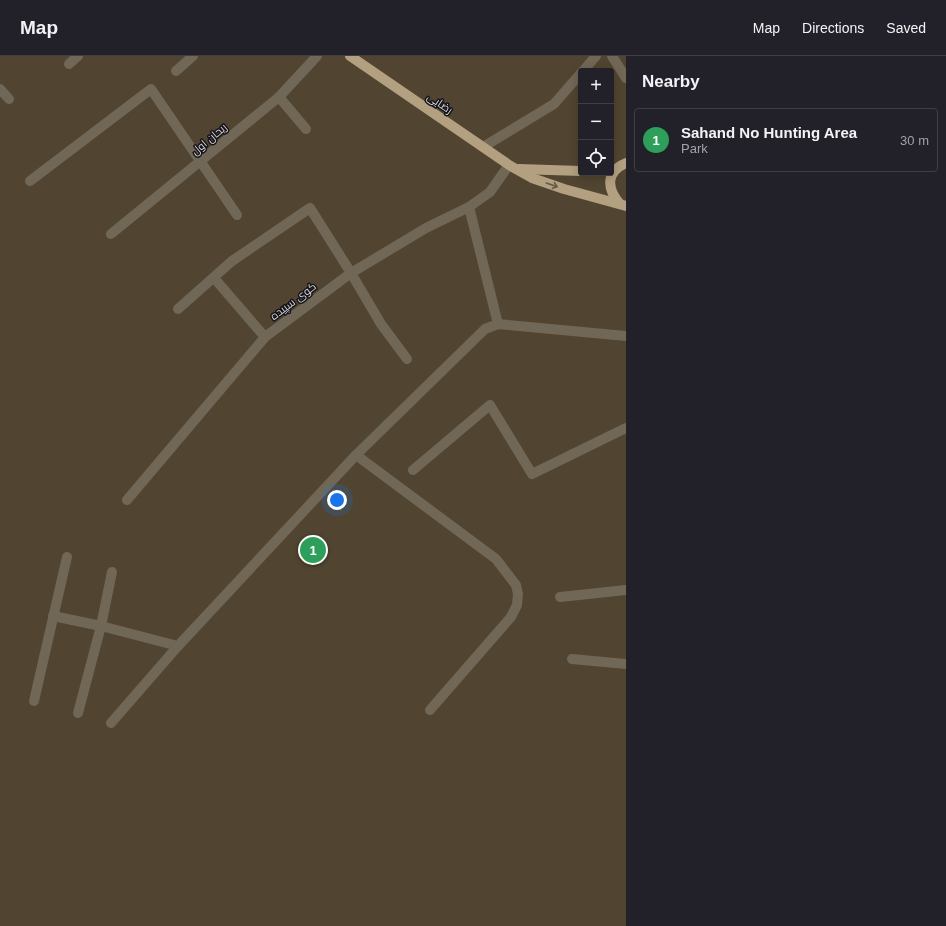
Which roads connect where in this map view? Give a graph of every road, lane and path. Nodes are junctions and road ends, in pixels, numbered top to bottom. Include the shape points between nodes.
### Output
1 (78, 56) edge
2 (193, 56) edge
3 (317, 56) edge
4 (350, 56) edge
5 (596, 56) edge
6 (612, 56) edge
7 (68, 64) dead end
8 (586, 68) edge
9 (176, 71) dead end
10 (578, 77) edge
11 (626, 78) edge
12 (0, 88) edge
13 (279, 97) junction
14 (9, 99) dead end
15 (306, 128) dead end
16 (483, 147) junction
17 (201, 162) junction
18 (626, 163) edge
19 (513, 167) junction
20 (614, 170) edge
21 (578, 171) edge
22 (611, 176) edge
23 (30, 181) dead end
24 (623, 205) edge
25 (469, 207) junction
26 (237, 215) dead end
27 (111, 234) dead end
28 (351, 273) junction
29 (214, 278) junction
30 (178, 309) dead end
31 (498, 324) junction
32 (626, 336) edge
33 (265, 337) junction
34 (407, 359) dead end
35 (626, 428) edge
36 (356, 455) junction
37 (413, 470) dead end
38 (127, 500) dead end
39 (67, 557) dead end
40 (112, 572) dead end
41 (626, 590) edge
42 (560, 597) dead end
43 (54, 616) junction
44 (100, 626) junction
45 (178, 646) junction
46 (572, 659) dead end
47 (626, 664) edge
48 (34, 702) dead end
49 (430, 710) dead end
50 (78, 713) dead end
51 (111, 723) dead end

1 - 7 street
2 - 9 street
3 - 13 street, ریحان اول
4 - 16 main road, رضایی
5 - 8 street
6 - 11 street
10 - 16 street via 554,104
12 - 14 street
13 - 15 street
13 - 17 street, ریحان اول
16 - 19 main road, رضایی
17 - 23 street via 151,89
17 - 26 street
17 - 27 street, ریحان اول
18 - 20 main road
19 - 21 main road
19 -> 24 main road, رضایی via 532,178
19 - 25 street, کوی سپیده via 490,192
22 - 24 main road via 610,189
25 - 28 street, کوی سپیده via 426,228
25 - 31 street
28 - 29 street via 310,208 232,261
28 - 33 street, کوی سپیده
28 - 34 street via 381,324
29 - 30 street
29 - 33 street
31 - 32 street
31 - 36 street via 486,329
33 - 38 street, کوی سپیده
35 - 37 street via 532,474 490,405
36 - 45 street
36 - 49 street via 496,559 516,585 517,605 510,617
39 - 43 street
40 - 44 street
41 - 42 street
43 - 44 street
43 - 48 street
44 - 45 street
44 - 50 street
45 - 51 street
46 - 47 street

